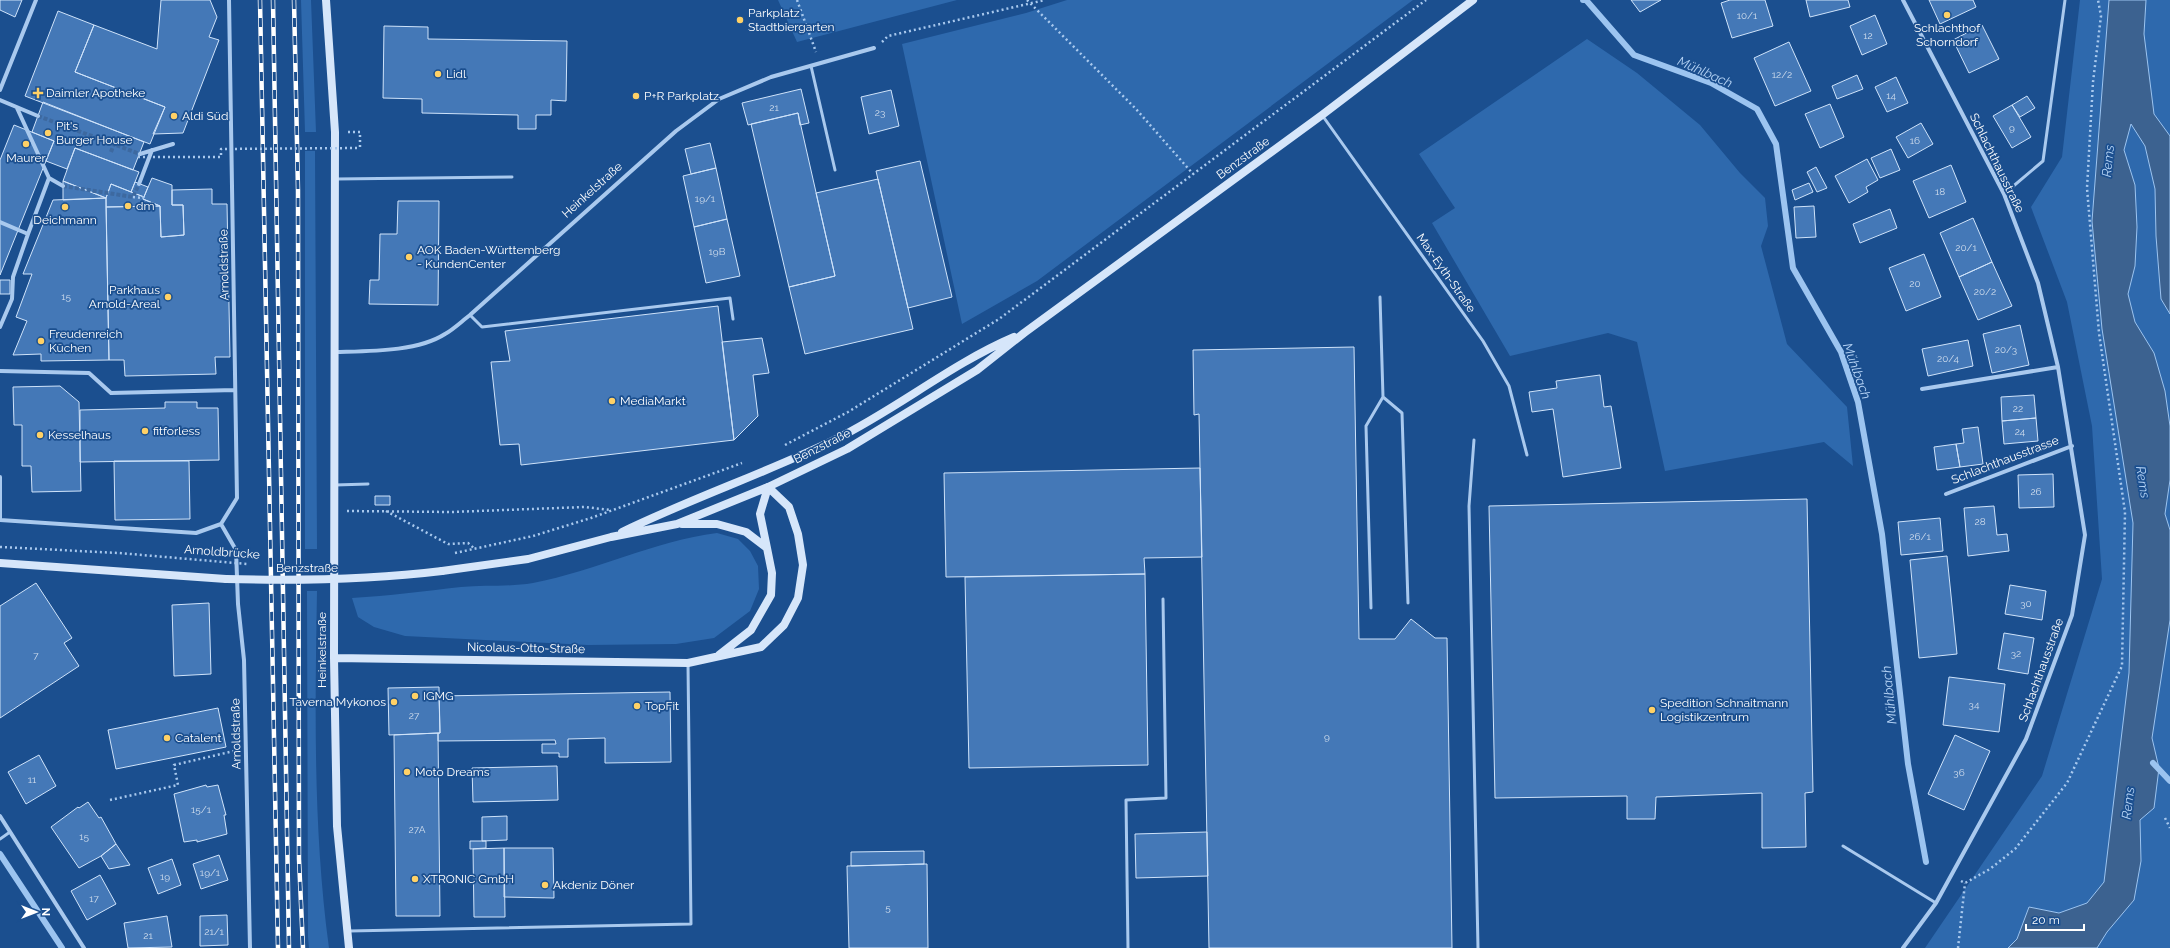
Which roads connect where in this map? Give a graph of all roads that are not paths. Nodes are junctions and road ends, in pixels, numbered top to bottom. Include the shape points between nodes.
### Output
1 (36, 0) edge
2 (229, 0) edge
3 (326, 0) edge
4 (1473, 0) edge
5 (1903, 0) edge
6 (2065, 0) edge
7 (874, 48) road end
8 (811, 66) junction
9 (0, 90) edge
10 (0, 100) edge
11 (17, 108) junction
12 (1322, 115) junction
13 (38, 116) tunnel mouth
14 (173, 144) dead end
15 (152, 150) junction
16 (139, 155) tunnel mouth
17 (835, 170) dead end
18 (512, 177) dead end
19 (49, 178) junction
20 (336, 179) junction
21 (139, 184) tunnel mouth
22 (62, 186) tunnel mouth
23 (2004, 194) junction
24 (0, 222) edge
25 (28, 234) junction
26 (1380, 297) dead end
27 (470, 315) junction
28 (733, 320) dead end
29 (0, 328) edge
30 (1024, 333) junction
31 (335, 352) junction
32 (2058, 367) junction
33 (0, 371) edge
34 (1922, 388) dead end
35 (235, 390) junction
36 (1383, 397) junction
37 (1474, 440) dead end
38 (2072, 446) junction
39 (1527, 455) dead end
40 (0, 477) edge
41 (368, 484) dead end
42 (335, 485) junction
43 (768, 487) junction
44 (1946, 494) dead end
45 (0, 520) edge
46 (221, 524) junction
47 (677, 524) junction
48 (611, 538) junction
49 (767, 548) junction
50 (0, 563) edge
51 (1163, 599) dead end
52 (1408, 603) dead end
53 (1371, 608) dead end
54 (717, 656) junction
55 (334, 658) junction
56 (688, 662) junction
57 (0, 816) edge
58 (10, 832) junction
59 (1, 838) edge
60 (1843, 846) dead end
61 (1936, 902) junction
62 (347, 931) junction
63 (84, 948) edge
64 (250, 948) edge
65 (349, 948) edge
66 (1128, 948) edge
67 (1478, 948) edge
68 (1903, 948) edge

1 - 9 street
2 - 35 street, Arnoldstraße
3 - 20 main road, Heinkelstraße
4 - 12 main road, Benzstraße
5 - 23 street, Schlachthausstraße
6 - 23 lane via 2043,161
7 - 8 street, Heinkelstraße
8 - 17 lane
8 - 27 street, Heinkelstraße via 771,77 719,99 676,131
10 - 11 street
11 - 13 street
11 - 19 street
12 - 30 main road, Benzstraße
12 - 39 lane, Max-Eyth-Straße via 1483,341 1509,386
14 - 15 street
15 - 16 street
15 - 21 street
18 - 20 lane
19 - 22 street
19 - 25 street
20 - 31 main road, Heinkelstraße
23 - 32 street, Schlachthausstraße via 2038,283
24 - 25 street
25 - 29 street via 13,277 12,299
26 - 36 lane
27 - 28 lane via 482,327 730,298
27 - 31 street, Heinkelstraße via 444,335 421,344 373,351
30 - 43 main road, Benzstraße via 977,370 847,449
30 - 48 main road, Benzstraße via 986,349 837,439 743,481 671,509
31 - 42 main road, Heinkelstraße
32 - 34 street
32 - 38 street, Schlachthausstraße
33 - 35 street via 89,373 111,393
35 - 46 street, Arnoldstraße via 237,498
36 - 52 lane via 1402,413
36 - 53 lane via 1366,426
37 - 67 lane via 1469,506
38 - 44 street, Schlachthausstrasse
38 - 61 street, Schlachthausstraße via 2085,535 2072,615 2026,739
40 - 45 street
41 - 42 lane
42 - 55 main road, Heinkelstraße
43 - 47 main road, Benzstraße
43 - 49 main road, Nicolaus-Otto-Straße via 760,514
43 - 54 main road, Nicolaus-Otto-Straße via 789,507 798,534 803,565 798,598 784,625 761,647
45 - 46 street via 196,533
46 - 64 street, Arnoldstraße via 236,550 244,660
47 - 48 main road, Benzstraße
47 - 49 main road via 717,524 746,532
48 - 50 main road, Benzstraße, bridge via 528,559 442,572 310,582 226,579
49 - 54 main road, Nicolaus-Otto-Straße via 772,573 771,595 752,630
51 - 66 lane via 1166,798 1126,800
54 - 56 main road, Nicolaus-Otto-Straße
55 - 56 main road, Nicolaus-Otto-Straße
55 - 62 main road, Heinkelstraße via 337,826
56 - 62 lane via 691,924
57 - 58 street
58 - 59 lane
58 - 63 street
60 - 61 lane
61 - 68 street, Schlachthausstraße
62 - 65 main road, Heinkelstraße

